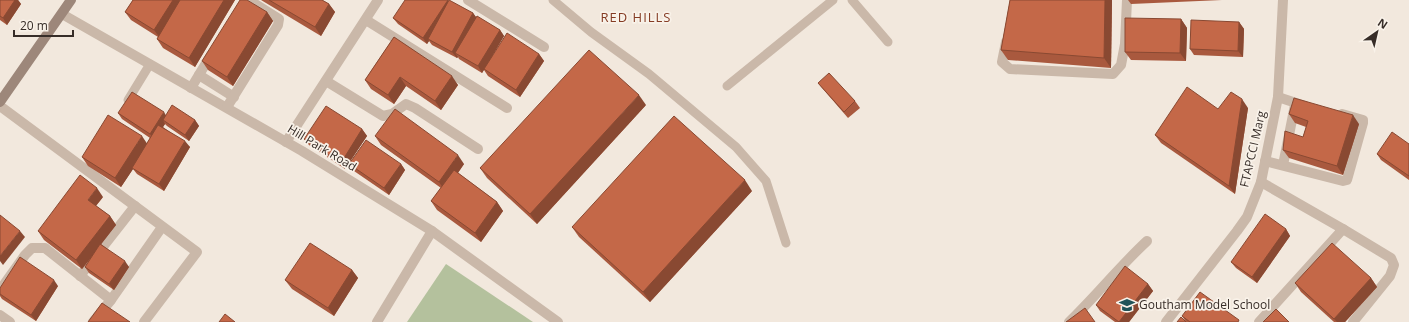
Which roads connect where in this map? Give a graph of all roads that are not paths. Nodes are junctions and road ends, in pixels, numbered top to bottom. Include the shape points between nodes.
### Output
1 (71, 0) edge
2 (378, 0) edge
3 (468, 0) edge
4 (552, 0) edge
5 (833, 0) edge
6 (852, 0) edge
7 (1127, 0) edge
8 (1283, 0) edge
9 (62, 14) junction
10 (236, 15) edge
11 (366, 20) junction
12 (1009, 30) edge
13 (888, 42) dead end
14 (544, 47) dead end
15 (216, 48) edge
16 (150, 64) junction
17 (199, 75) junction
18 (326, 81) junction
19 (727, 86) dead end
20 (191, 88) junction
21 (234, 97) junction
22 (1278, 97) junction
23 (128, 100) edge
24 (0, 102) edge
25 (1295, 103) junction
26 (0, 106) edge
27 (227, 107) junction
28 (507, 108) dead end
29 (1316, 108) edge
30 (1330, 112) edge
31 (286, 142) junction
32 (478, 149) dead end
33 (1265, 161) junction
34 (1283, 165) junction
35 (1261, 182) junction
36 (135, 206) junction
37 (162, 227) junction
38 (1343, 229) junction
39 (432, 231) junction
40 (1147, 241) dead end
41 (786, 243) dead end
42 (80, 276) junction
43 (0, 290) edge
44 (111, 300) junction
45 (0, 315) edge
46 (10, 322) edge
47 (93, 322) edge
48 (144, 322) edge
49 (377, 322) edge
50 (558, 322) edge
51 (1069, 322) edge
52 (1166, 322) edge
53 (1259, 322) edge
54 (1352, 322) edge

1 - 9 main road
2 - 11 street
3 - 14 street
4 - 41 lane via 649,74 736,147 766,181
5 - 19 lane
6 - 13 lane
7 - 12 street via 1125,44 1121,65 1113,74 1010,70 1002,62
8 - 22 street, FTAPCCI Marg
9 - 16 street, Hill Park Road
9 - 24 main road
10 - 21 street via 245,1 252,2 279,18 278,25
11 - 18 street
11 - 28 street
15 - 17 street
16 - 20 street, Hill Park Road
16 - 23 lane
17 - 20 street
17 - 21 street
18 - 31 street
18 - 32 street via 383,116 392,114 406,104 415,108
20 - 27 street, Hill Park Road
21 - 27 street
22 - 25 street
22 - 33 street, FTAPCCI Marg
25 - 29 street
25 - 34 street
26 - 36 street
27 - 31 street, Hill Park Road
30 - 34 street via 1362,120 1363,123 1347,180
31 - 39 street, Hill Park Road
33 - 34 street
33 - 35 street, FTAPCCI Marg
35 - 38 street
35 - 52 street, FTAPCCI Marg via 1247,217 1238,231
36 - 37 street
36 - 42 street
37 - 44 street
37 - 48 street via 197,252
38 - 53 street
38 - 54 street via 1391,258 1394,265 1390,276
39 - 49 street
39 - 50 street, Hill Park Road
40 - 51 street
42 - 43 street via 49,250 32,248 24,255
42 - 44 street
44 - 47 street
45 - 46 street

